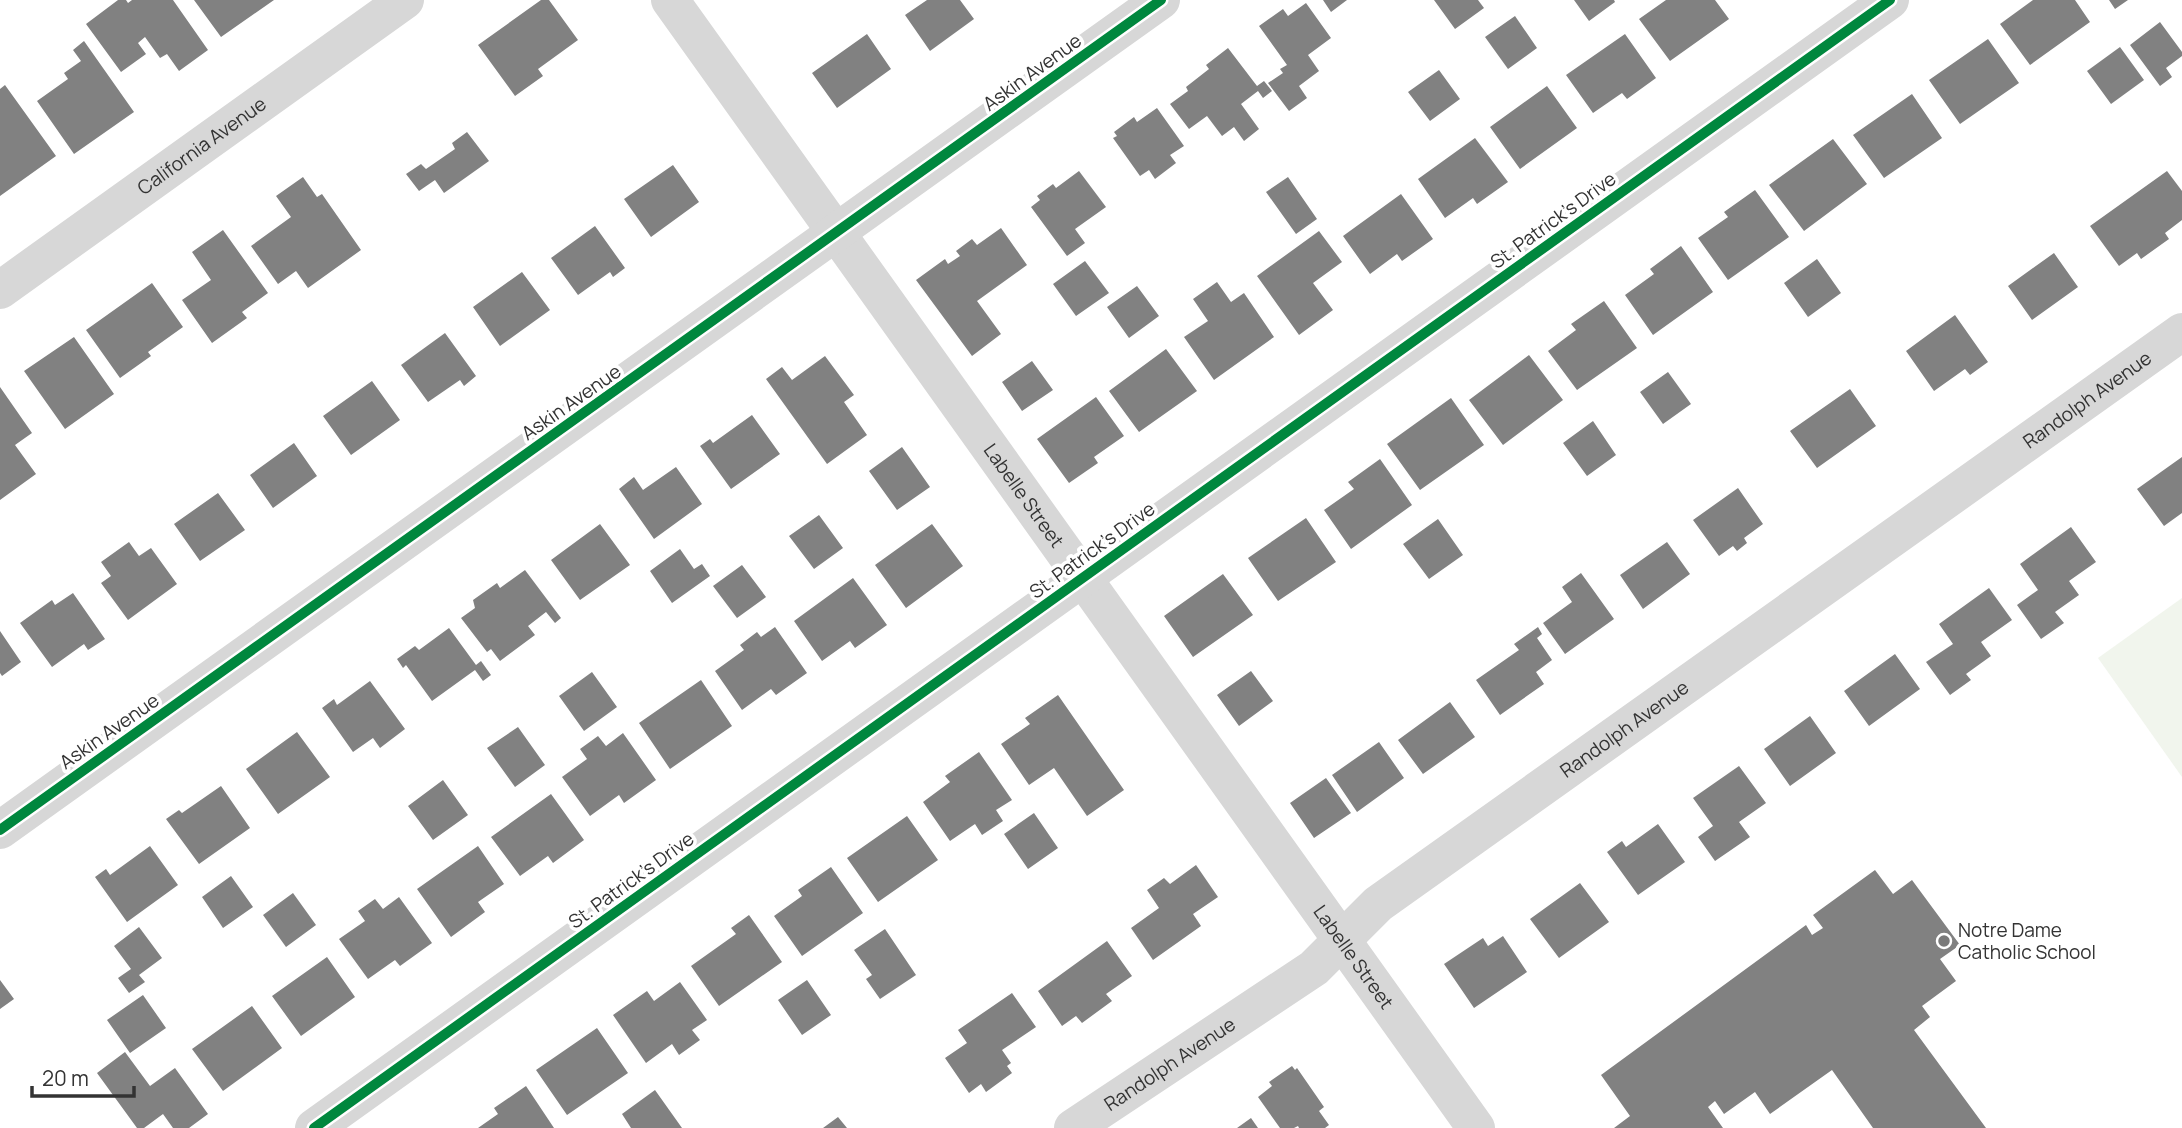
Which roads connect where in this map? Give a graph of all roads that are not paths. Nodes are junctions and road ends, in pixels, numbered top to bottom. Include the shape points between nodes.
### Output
1 (405, 0) edge
2 (670, 0) edge
3 (1161, 0) edge
4 (1890, 0) edge
5 (837, 234) junction
6 (0, 290) edge
7 (2182, 332) edge
8 (1083, 577) junction
9 (0, 830) edge
10 (1342, 941) junction
11 (314, 1128) edge
12 (1073, 1128) edge
13 (1476, 1128) edge

1 - 6 street, California Avenue
2 - 5 street, Labelle Street
3 - 5 street, Askin Avenue
4 - 8 street, St. Patrick's Drive
5 - 8 street, Labelle Street
5 - 9 street, Askin Avenue
7 - 10 street, Randolph Avenue via 1378,904
8 - 10 street, Labelle Street
8 - 11 street, St. Patrick's Drive
10 - 12 street, Randolph Avenue via 1314,968
10 - 13 street, Labelle Street

